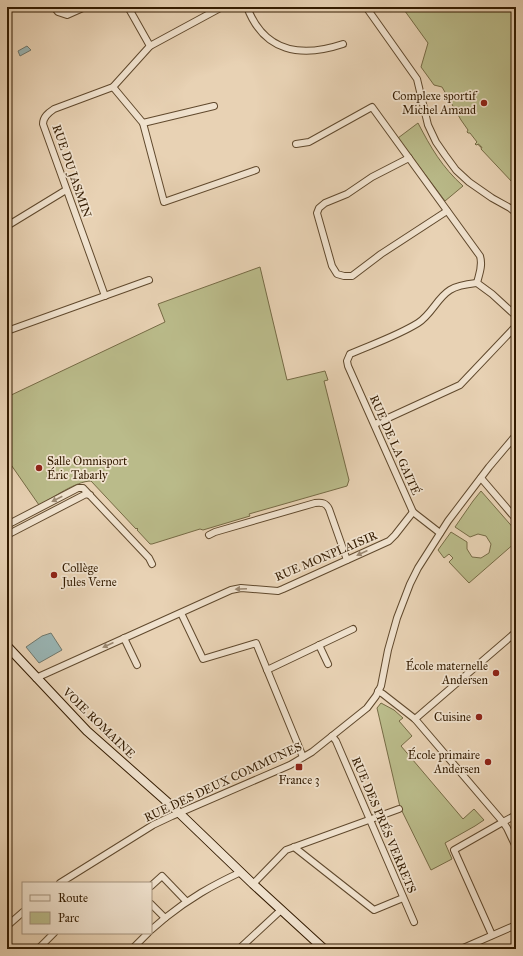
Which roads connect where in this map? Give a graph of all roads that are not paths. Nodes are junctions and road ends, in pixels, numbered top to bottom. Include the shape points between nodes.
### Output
1 (10, 7) edge
2 (54, 7) edge
3 (85, 7) edge
4 (128, 7) edge
5 (222, 7) edge
6 (247, 7) edge
7 (366, 7) edge
8 (7, 9) edge
9 (343, 44) dead end
10 (150, 46) junction
11 (113, 87) junction
12 (214, 106) dead end
13 (143, 123) junction
14 (296, 144) dead end
15 (409, 158) junction
16 (256, 170) dead end
17 (66, 190) junction
18 (447, 211) junction
19 (516, 213) edge
20 (7, 226) edge
21 (149, 280) dead end
22 (477, 284) junction
23 (105, 296) junction
24 (516, 316) edge
25 (516, 324) edge
26 (7, 331) edge
27 (375, 424) junction
28 (516, 436) edge
29 (481, 478) junction
30 (90, 495) junction
31 (413, 512) junction
32 (516, 519) edge
33 (7, 525) edge
34 (440, 533) junction
35 (7, 535) edge
36 (209, 535) dead end
37 (347, 560) junction
38 (152, 564) dead end
39 (181, 613) junction
40 (353, 629) dead end
41 (516, 632) edge
42 (124, 638) junction
43 (319, 645) junction
44 (7, 646) edge
45 (328, 664) dead end
46 (137, 665) dead end
47 (267, 670) junction
48 (36, 678) junction
49 (378, 691) junction
50 (415, 719) junction
51 (332, 736) junction
52 (303, 757) junction
53 (399, 809) dead end
54 (179, 812) junction
55 (516, 815) edge
56 (370, 820) junction
57 (502, 822) junction
58 (294, 847) junction
59 (516, 847) edge
60 (241, 872) junction
61 (62, 882) edge
62 (253, 884) junction
63 (152, 885) edge
64 (403, 898) junction
65 (186, 901) junction
66 (152, 905) edge
67 (281, 910) junction
68 (22, 913) edge
69 (165, 918) junction
70 (414, 922) dead end
71 (516, 925) edge
72 (7, 926) edge
73 (152, 929) edge
74 (53, 934) edge
75 (146, 934) edge
76 (492, 935) junction
77 (7, 944) edge
78 (12, 949) edge
79 (38, 949) edge
80 (132, 949) edge
81 (239, 949) edge
82 (324, 949) edge
83 (461, 949) edge

1 - 8 street
2 - 3 street via 58,12 67,15
4 - 10 street
5 - 10 street, RUE DU JASMIN
6 - 9 street via 258,29 274,42 289,49 314,51
7 - 19 street via 417,79 428,125 445,155 468,182
10 - 11 street, RUE DU JASMIN
11 - 13 street
11 - 17 street, RUE DU JASMIN via 54,109 44,118 43,124
12 - 13 street
13 - 16 street via 164,202
14 - 15 street via 309,142 372,106
15 - 18 street
15 - 18 street via 319,208 317,213 332,266 337,274 352,276
17 - 20 street
17 - 23 street, RUE DU JASMIN
18 - 22 street via 480,256 482,262
21 - 23 street
22 - 24 street
22 - 27 street, RUE DE LA GAITÉ via 467,284 450,290 430,314 418,323 349,355 348,366
23 - 26 street
25 - 27 street via 460,385
27 - 31 street, RUE DE LA GAITÉ
28 - 29 street, RUE DES DEUX COMMUNES
29 - 32 street
29 - 34 street, RUE DES DEUX COMMUNES
30 -> 33 street via 83,488 78,488
30 - 35 street via 86,494
30 - 38 street
31 - 34 street, RUE DE LA GAITÉ
31 -> 37 street, RUE MONPLAISIR via 392,538
34 - 49 street, RUE DES DEUX COMMUNES via 418,568 396,618
36 - 37 street via 212,532 323,502 329,509
37 -> 39 street, RUE MONPLAISIR via 278,590 236,589
39 - 42 street, RUE MONPLAISIR
39 - 47 street via 203,659 256,643
40 - 43 street
41 - 50 street
42 - 46 street
42 -> 48 street, RUE MONPLAISIR
43 - 45 street
43 - 47 street
44 - 48 street, VOIE ROMAINE
47 - 52 street
48 - 54 street, VOIE ROMAINE via 87,730
49 - 50 street
49 - 51 street, RUE DES DEUX COMMUNES via 367,708
50 - 57 street
51 - 52 street, RUE DES DEUX COMMUNES
51 - 56 street, RUE DES PRÉS VERRETS
52 - 54 street, RUE DES DEUX COMMUNES via 290,765
53 - 56 street
54 - 60 street, VOIE ROMAINE
54 - 61 street, RUE DES DEUX COMMUNES via 153,825
55 - 57 street
56 - 58 street
56 - 64 street, RUE DES PRÉS VERRETS
57 - 59 street
57 - 76 street via 454,850
58 - 62 street via 286,850
58 - 64 street via 374,910
60 - 62 street, VOIE ROMAINE
60 - 65 street
62 - 67 street, VOIE ROMAINE
63 - 65 street via 162,876
64 - 70 street, RUE DES PRÉS VERRETS
65 - 69 street
66 - 69 street
67 - 81 street
67 - 82 street, VOIE ROMAINE
68 - 72 street
69 - 73 street
71 - 76 street
74 - 79 street
75 - 80 street
76 - 83 street
77 - 78 street

